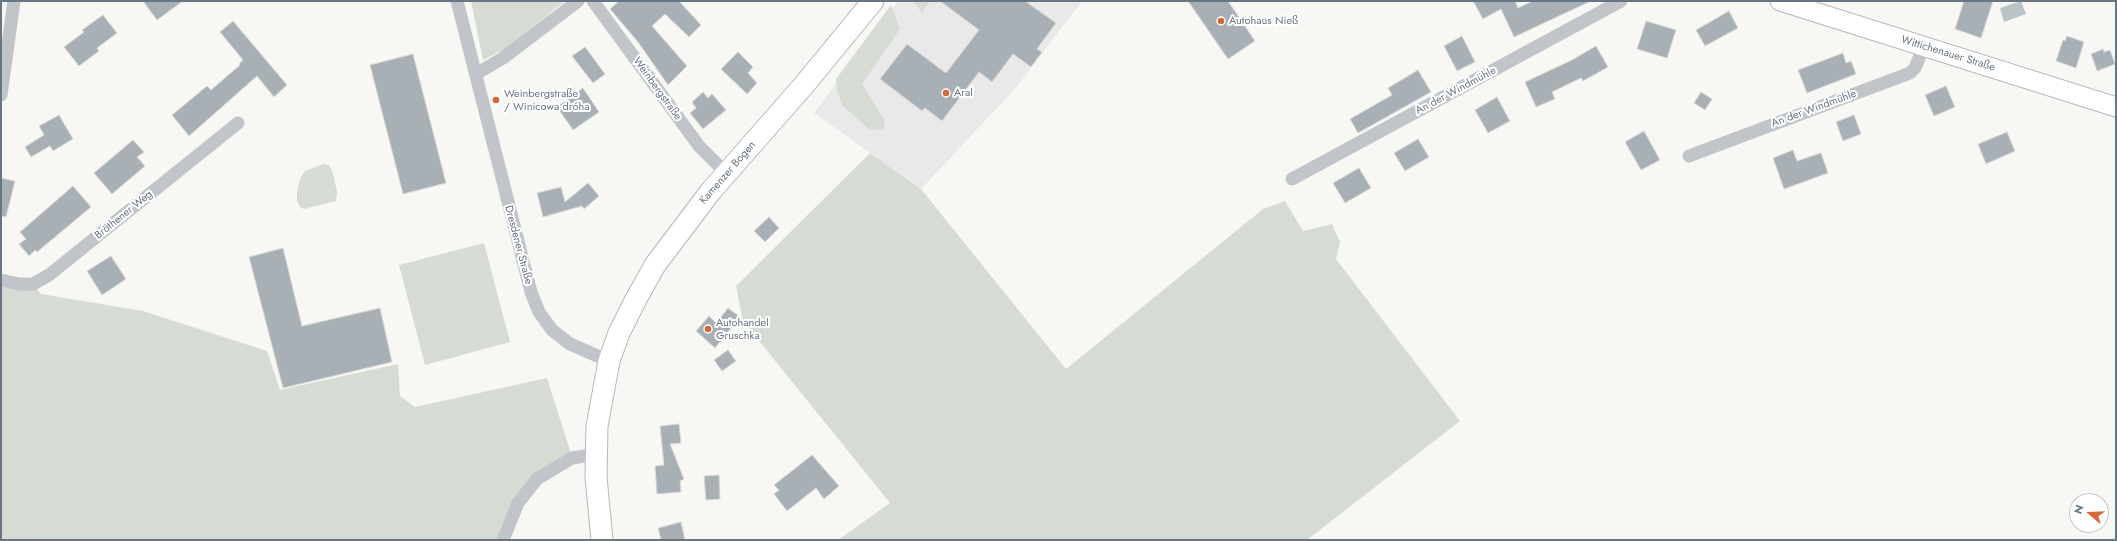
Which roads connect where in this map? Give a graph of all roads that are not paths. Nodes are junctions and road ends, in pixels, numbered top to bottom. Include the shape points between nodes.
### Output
1 (14, 1) edge
2 (457, 1) edge
3 (578, 1) edge
4 (593, 1) edge
5 (873, 1) edge
6 (1621, 1) edge
7 (1780, 1) edge
8 (1924, 46) junction
9 (476, 74) junction
10 (1, 95) edge
11 (2116, 107) edge
12 (238, 123) dead end
13 (1689, 156) dead end
14 (726, 173) junction
15 (1292, 179) dead end
16 (1, 280) edge
17 (609, 362) junction
18 (596, 454) junction
19 (503, 540) edge
20 (602, 540) edge

1 - 10 street
2 - 9 street, Dresdener Straße
3 - 9 street via 503,58
4 - 14 street, Weinbergstraße via 699,146
5 - 14 main road, Kamenzer Bogen via 804,85
6 - 15 street, An der Windmühle
7 - 8 main road, Wittichenauer Straße
8 - 11 main road, Wittichenauer Straße
8 - 13 street, An der Windmühle via 1915,68 1910,73
9 - 17 street, Dresdener Straße via 524,271 539,312 552,330 570,344
12 - 16 street, Bröthener Weg via 49,275 33,284
14 - 17 main road, Kamenzer Bogen via 655,265 634,300
17 - 18 main road via 600,405
18 - 19 street via 572,458 537,479 518,503
18 - 20 main road

